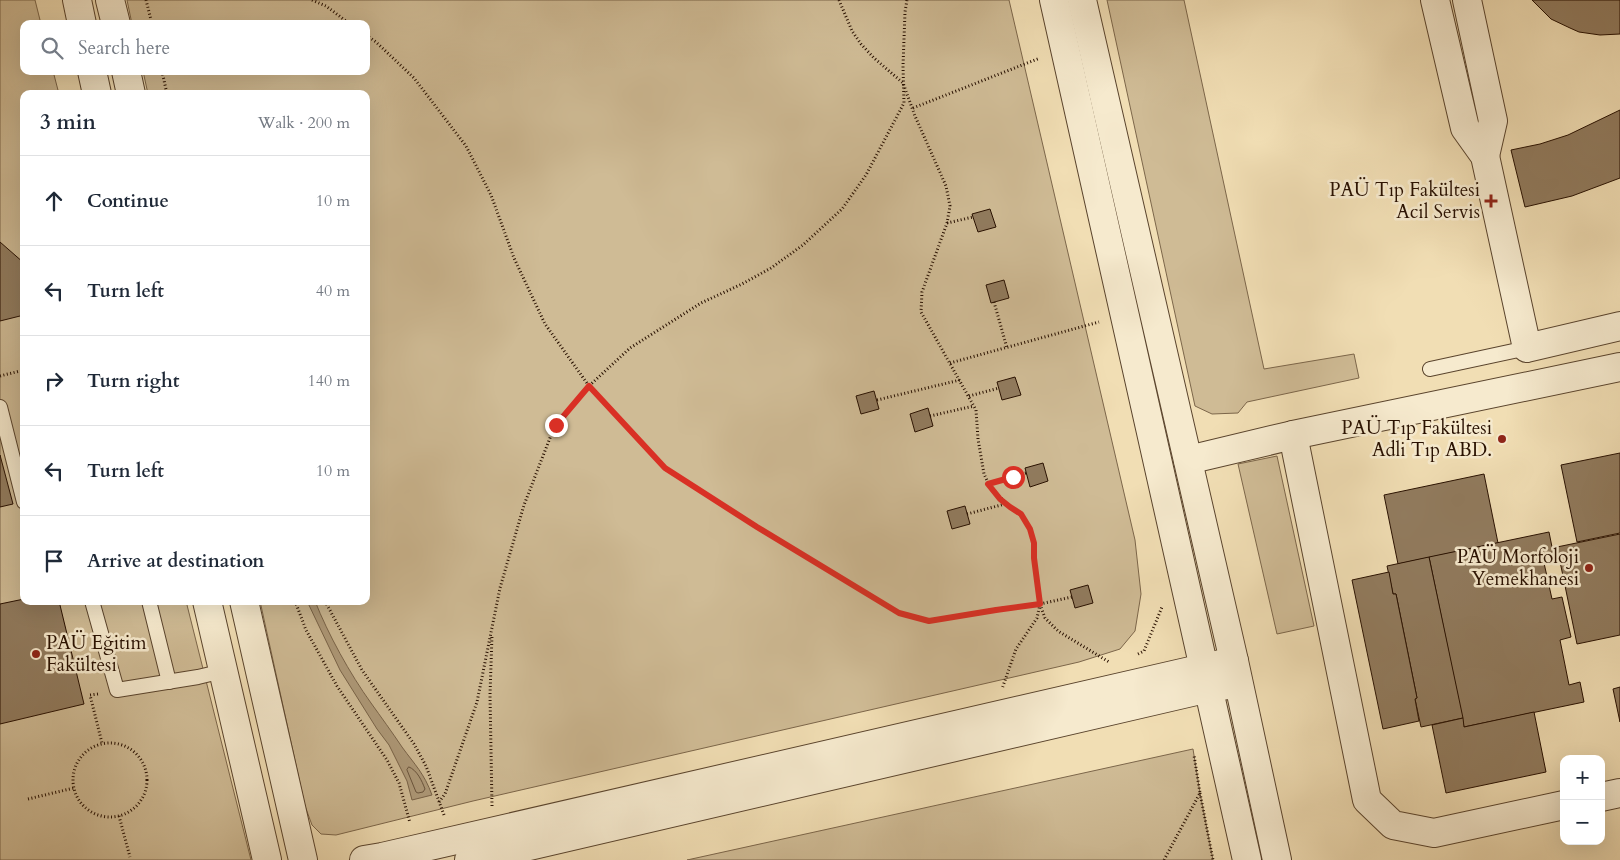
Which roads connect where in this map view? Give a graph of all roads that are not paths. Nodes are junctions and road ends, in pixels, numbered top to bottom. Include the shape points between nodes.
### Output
1 (77, 0) edge
2 (110, 0) edge
3 (1054, 0) edge
4 (1082, 0) edge
5 (1435, 0) edge
6 (1467, 0) edge
7 (81, 20) edge
8 (115, 20) edge
9 (93, 75) edge
10 (127, 75) edge
11 (95, 90) edge
12 (130, 90) edge
13 (1485, 156) junction
14 (1620, 326) edge
15 (1526, 348) junction
16 (1620, 367) edge
17 (1430, 369) dead end
18 (0, 407) edge
19 (1293, 435) junction
20 (1188, 460) junction
21 (20, 486) edge
22 (93, 605) edge
23 (150, 605) edge
24 (208, 605) edge
25 (245, 605) edge
26 (223, 671) junction
27 (1236, 672) junction
28 (1207, 677) junction
29 (169, 682) junction
30 (1620, 793) edge
31 (1605, 796) edge
32 (1560, 806) edge
33 (516, 855) edge
34 (267, 860) edge
35 (303, 860) edge
36 (364, 860) edge
37 (469, 860) edge
38 (1247, 860) edge
39 (1277, 860) edge

1 - 7 street
2 - 8 street
3 - 28 street
4 - 20 street
5 - 13 street via 1464,128
6 - 13 street via 1493,121
9 - 11 street
10 - 12 street
13 - 15 street
14 - 15 street
15 - 17 lane
16 - 19 street
18 - 21 lane
19 - 20 street
19 - 32 street via 1367,800 1392,824 1434,833
20 - 27 street
22 - 29 lane via 116,690
23 - 29 lane
24 - 26 street
25 - 35 street
26 - 29 lane
26 - 34 street
27 - 28 street
27 - 39 street
28 - 33 street
28 - 36 street
28 - 38 street
30 - 31 street
33 - 37 street

